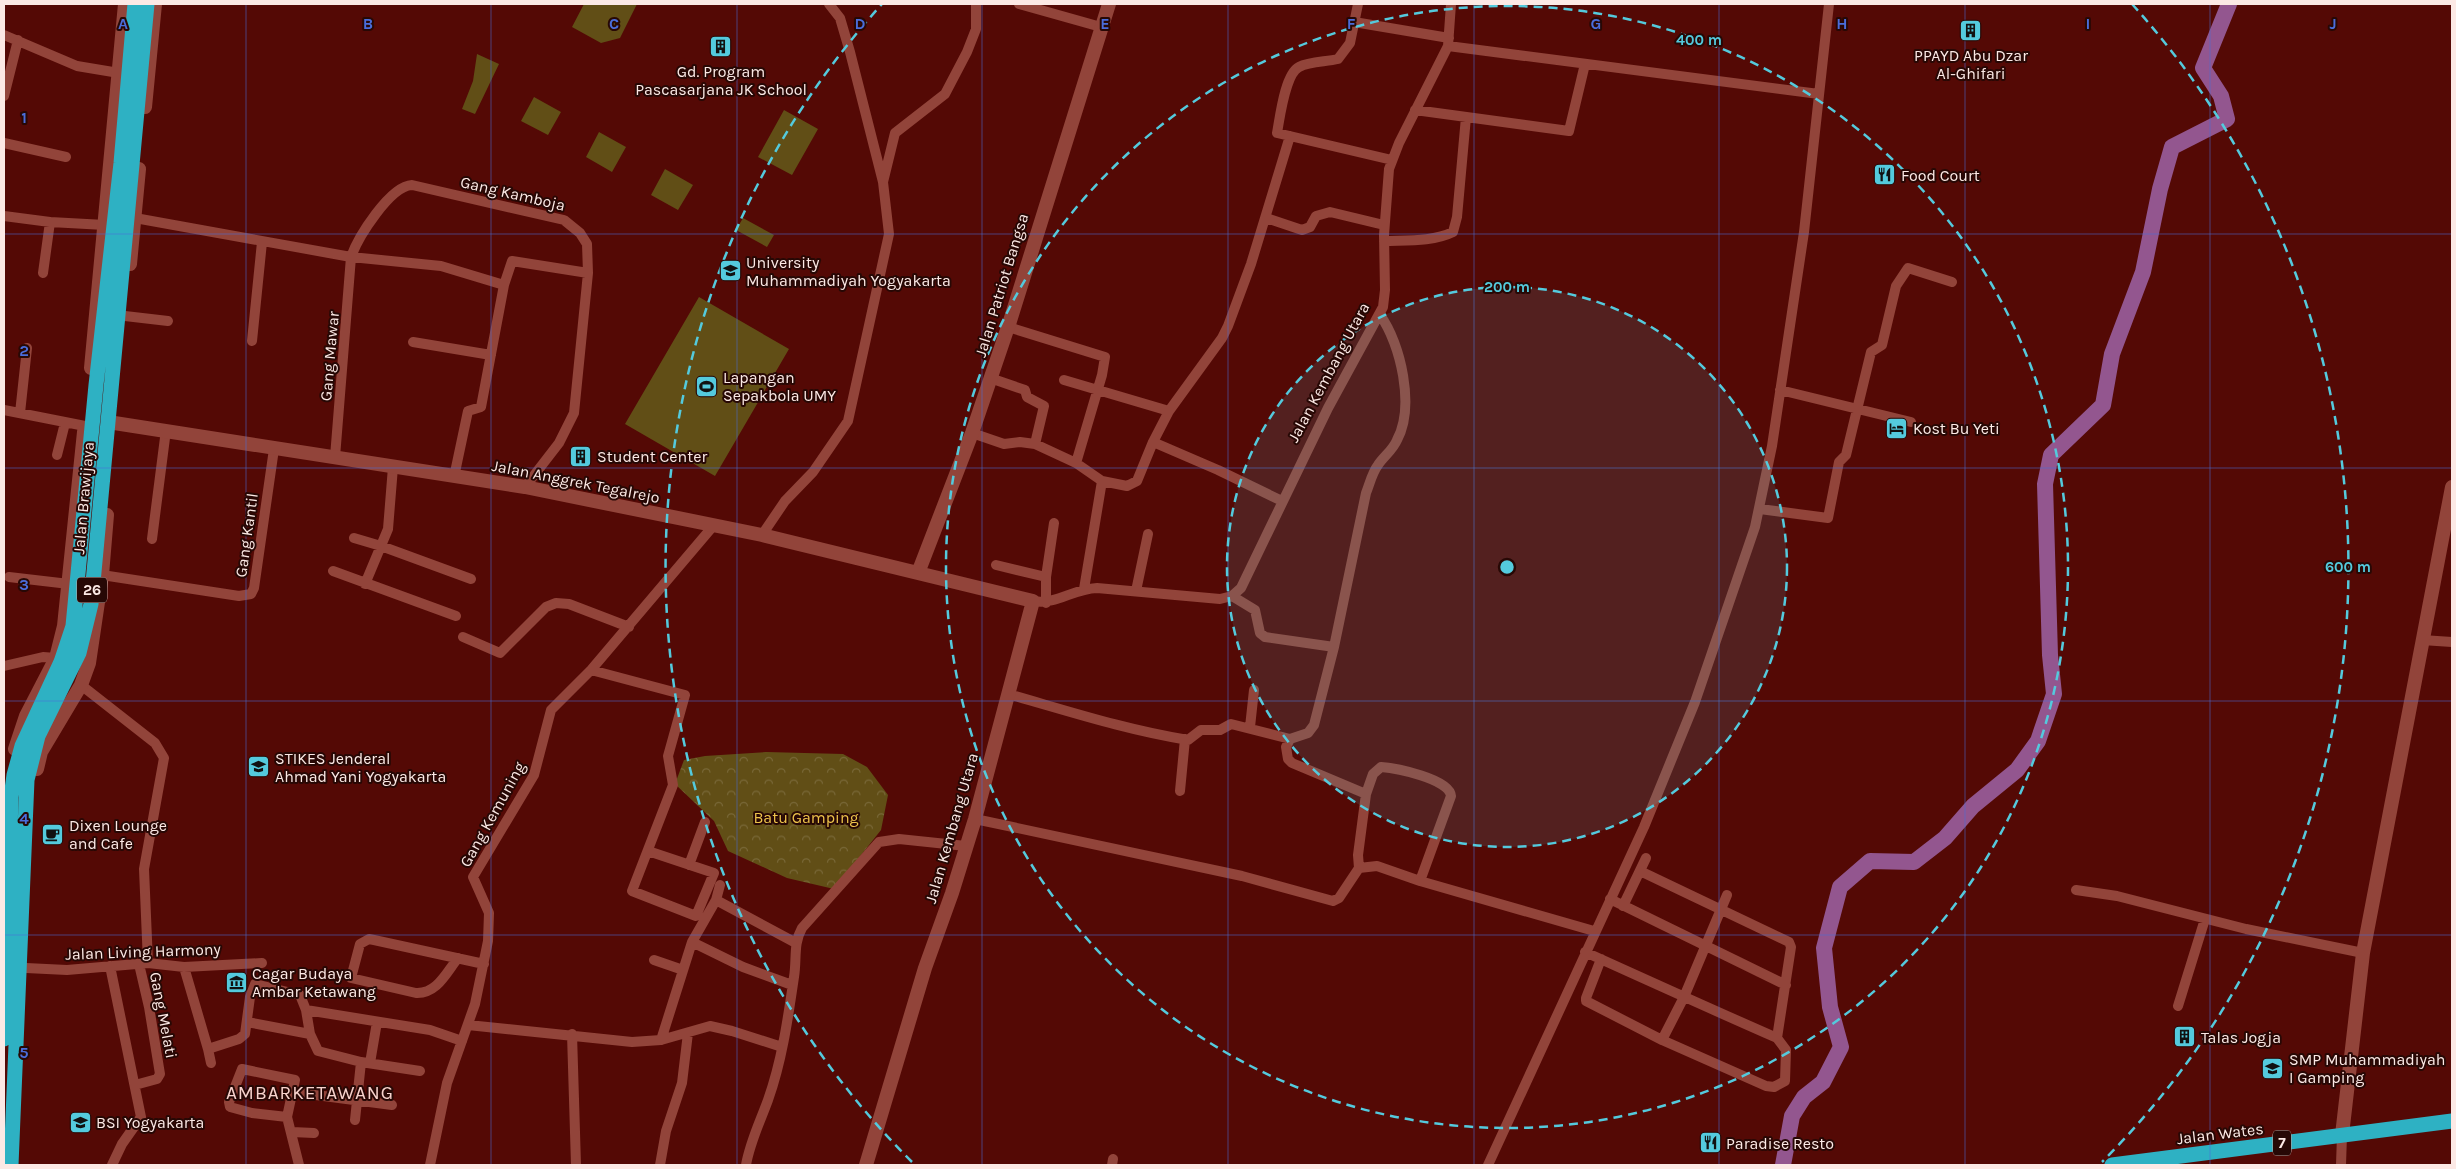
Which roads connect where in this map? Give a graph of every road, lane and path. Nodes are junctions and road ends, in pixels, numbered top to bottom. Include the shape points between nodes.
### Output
1 (125, 4) edge
2 (134, 4) edge
3 (147, 4) edge
4 (155, 4) edge
5 (829, 4) edge
6 (976, 4) edge
7 (985, 4) edge
8 (1018, 4) edge
9 (1108, 4) edge
10 (1358, 4) edge
11 (1451, 4) edge
12 (1829, 4) edge
13 (1354, 22) junction
14 (1101, 27) junction
15 (976, 29) junction
16 (4, 35) edge
17 (18, 40) junction
18 (1448, 42) junction
19 (1584, 64) junction
20 (119, 73) junction
21 (1819, 94) junction
22 (4, 96) edge
23 (1415, 110) junction
24 (1466, 117) junction
25 (1290, 136) junction
26 (4, 143) edge
27 (66, 157) dead end
28 (1392, 160) junction
29 (114, 163) junction
30 (883, 182) junction
31 (4, 216) edge
32 (135, 218) junction
33 (1266, 218) junction
34 (50, 222) junction
35 (105, 225) junction
36 (1384, 225) junction
37 (1384, 241) junction
38 (262, 242) junction
39 (351, 257) junction
40 (42, 273) dead end
41 (588, 273) junction
42 (125, 274) junction
43 (1950, 281) dead end
44 (504, 285) junction
45 (1380, 315) junction
46 (125, 316) junction
47 (168, 321) dead end
48 (1008, 327) junction
49 (252, 341) dead end
50 (413, 342) dead end
51 (27, 348) dead end
52 (491, 355) junction
53 (990, 378) junction
54 (1064, 380) dead end
55 (1097, 390) junction
56 (1780, 390) junction
57 (1856, 409) junction
58 (4, 410) edge
59 (1168, 411) junction
60 (20, 413) junction
61 (111, 422) junction
62 (1911, 422) dead end
63 (65, 423) junction
64 (85, 426) junction
65 (166, 430) junction
66 (972, 433) junction
67 (1153, 442) junction
68 (1035, 444) junction
69 (274, 449) junction
70 (57, 455) dead end
71 (335, 457) junction
72 (1076, 463) junction
73 (393, 467) junction
74 (454, 477) junction
75 (1102, 481) junction
76 (525, 486) junction
77 (2452, 487) edge
78 (1282, 501) junction
79 (1760, 509) junction
80 (1054, 524) dead end
81 (714, 525) junction
82 (1148, 534) dead end
83 (762, 535) junction
84 (354, 538) dead end
85 (152, 539) dead end
86 (382, 546) junction
87 (996, 565) dead end
88 (333, 571) dead end
89 (918, 573) junction
90 (102, 575) junction
91 (9, 577) dead end
92 (1046, 577) junction
93 (471, 579) dead end
94 (69, 584) junction
95 (365, 584) junction
96 (1084, 589) junction
97 (1136, 592) junction
98 (1232, 596) junction
99 (1039, 602) junction
100 (456, 616) dead end
101 (629, 626) junction
102 (463, 637) dead end
103 (2422, 640) junction
104 (2452, 642) edge
105 (1334, 647) junction
106 (56, 658) junction
107 (4, 666) edge
108 (591, 670) junction
109 (81, 685) junction
110 (1254, 690) dead end
111 (1008, 694) junction
112 (1250, 727) junction
113 (1185, 739) junction
114 (1290, 739) junction
115 (1180, 791) dead end
116 (4, 794) edge
117 (1366, 794) junction
118 (975, 819) junction
119 (706, 822) dead end
120 (966, 846) junction
121 (648, 851) junction
122 (1646, 858) dead end
123 (689, 865) junction
124 (1359, 868) junction
125 (1640, 871) junction
126 (1420, 881) junction
127 (720, 885) dead end
128 (2076, 890) dead end
129 (1728, 895) dead end
130 (1610, 899) junction
131 (716, 900) junction
132 (1623, 906) junction
133 (1721, 910) junction
134 (2205, 919) junction
135 (1594, 931) junction
136 (692, 942) junction
137 (796, 942) junction
138 (1705, 947) junction
139 (1585, 952) junction
140 (2363, 953) junction
141 (458, 958) junction
142 (654, 960) dead end
143 (1601, 960) junction
144 (143, 963) junction
145 (262, 963) dead end
146 (484, 964) junction
147 (110, 966) junction
148 (184, 967) junction
149 (26, 968) junction
150 (683, 970) junction
151 (792, 985) junction
152 (1786, 985) junction
153 (1684, 997) junction
154 (2178, 1006) dead end
155 (306, 1010) junction
156 (247, 1022) junction
157 (377, 1022) junction
158 (468, 1025) junction
159 (688, 1033) junction
160 (310, 1034) junction
161 (572, 1034) junction
162 (1777, 1038) junction
163 (4, 1039) edge
164 (661, 1040) junction
165 (1662, 1040) junction
166 (462, 1041) junction
167 (782, 1048) junction
168 (208, 1049) junction
169 (366, 1062) junction
170 (211, 1063) dead end
171 (420, 1071) dead end
172 (134, 1085) junction
173 (293, 1092) junction
174 (356, 1099) junction
175 (392, 1105) dead end
176 (288, 1117) junction
177 (355, 1120) dead end
178 (2452, 1121) edge
179 (292, 1132) junction
180 (314, 1133) dead end
181 (2342, 1135) junction
182 (11, 1165) edge
183 (18, 1165) edge
184 (112, 1165) edge
185 (299, 1165) edge
186 (430, 1165) edge
187 (576, 1165) edge
188 (660, 1165) edge
189 (746, 1165) edge
190 (866, 1165) edge
191 (1488, 1165) edge
192 (2112, 1165) edge
193 (2341, 1165) edge

1 - 20 street
2 - 29 highway, Jalan Brawijaya / 26
3 - 42 highway, Jalan Brawijaya / 26
4 - 32 street
5 - 30 street via 840,18
6 - 15 street
7 - 15 street
8 - 14 street
9 - 14 street, Jalan Patriot Bangsa
10 - 13 street
11 - 18 street, Jalan Kembang Utara
12 - 21 street
13 - 18 street
13 - 25 street via 1350,43 1338,59 1305,64 1293,70 1277,133
14 - 48 street, Jalan Patriot Bangsa
15 - 30 street via 945,94 895,133
16 - 17 street
17 - 20 street via 77,66
17 - 22 street
18 - 19 street
18 - 23 street, Jalan Kembang Utara
19 - 21 street
19 - 24 street via 1569,131
20 - 29 street
21 - 56 street via 1804,232
23 - 24 street
23 - 28 street, Jalan Kembang Utara
24 - 37 street via 1453,232
25 - 28 street
25 - 33 street
26 - 27 street
28 - 36 street, Jalan Kembang Utara via 1387,177
29 - 35 street
29 - 163 highway, Jalan Brawijaya / 26 via 73,626 61,662 22,746 11,797
30 - 83 street via 889,234 848,421 813,472 785,502
31 - 34 street
32 - 38 street
32 - 42 street
33 - 36 street via 1302,230 1310,227 1316,216 1327,212
33 - 59 street via 1225,332
34 - 35 street
34 - 40 street
35 - 64 street
36 - 37 street, Jalan Kembang Utara
37 - 45 street, Jalan Kembang Utara via 1385,297
38 - 39 street
38 - 49 street
39 - 41 street, Gang Kamboja via 392,194 412,185 569,222 587,244
39 - 44 street via 441,266
39 - 71 street, Gang Mawar
41 - 44 street via 512,261
41 - 76 street, Gang Kamboja via 573,416 559,443
42 - 46 street
42 - 61 highway, Jalan Brawijaya / 26
43 - 57 street via 1907,270 1896,286 1882,346 1871,352
44 - 52 street
45 - 78 street, Jalan Kembang Utara via 1345,375
45 - 105 street via 1402,372 1405,400 1399,438 1374,471 1366,493
46 - 47 street
46 - 61 street
48 - 53 street, Jalan Patriot Bangsa
48 - 55 street via 1103,356 1105,363
50 - 52 street
51 - 60 street
52 - 74 street via 482,407 468,411
53 - 66 street, Jalan Patriot Bangsa
53 - 68 street via 1025,390 1027,397 1044,406
54 - 55 street
55 - 59 street
55 - 72 street
56 - 57 street
56 - 79 street
57 - 62 street
57 - 79 street via 1828,518
58 - 60 street
59 - 67 street
60 - 63 street
61 - 65 street, Jalan Anggrek Tegalrejo
61 - 90 street
61 - 182 highway, Jalan Brawijaya / 26 via 91,604 84,636 79,653 38,736 26,780
63 - 64 street
63 - 70 street
64 - 94 street
65 - 69 street, Jalan Anggrek Tegalrejo
65 - 85 street
66 - 68 street via 1004,444
66 - 89 street, Jalan Patriot Bangsa
67 - 75 street via 1134,484 1127,486
67 - 78 street
68 - 72 street
69 - 71 street, Jalan Anggrek Tegalrejo
69 - 90 street, Gang Kantil via 251,594 239,596
71 - 73 street, Jalan Anggrek Tegalrejo
72 - 75 street
73 - 74 street, Jalan Anggrek Tegalrejo
73 - 86 street via 390,520
74 - 76 street, Jalan Anggrek Tegalrejo
75 - 96 street
76 - 81 street, Jalan Anggrek Tegalrejo
77 - 103 street
78 - 98 street, Jalan Kembang Utara via 1244,583
79 - 130 street via 1695,702 1644,827
80 - 92 street
81 - 83 street, Jalan Anggrek Tegalrejo
81 - 101 street, Gang Kemuning
82 - 97 street
83 - 89 street, Jalan Anggrek Tegalrejo
84 - 86 street
86 - 93 street
86 - 95 street
87 - 92 street
88 - 95 street
89 - 99 street, Jalan Anggrek Tegalrejo
90 - 109 street via 93,642
91 - 94 street
92 - 99 street
94 - 106 street
95 - 100 street
96 - 97 street
96 - 99 street
97 - 98 street via 1220,599
98 - 105 street via 1255,610 1260,633 1265,637
99 - 111 street, Jalan Kembang Utara
101 - 102 street via 564,603 546,607 500,653
101 - 108 street, Gang Kemuning
103 - 104 street
103 - 140 street
105 - 114 street via 1314,725 1308,733
106 - 107 street via 43,657
106 - 116 street via 16,742
108 - 121 street via 685,695 668,756 673,785
108 - 146 street, Gang Kemuning via 550,711 534,775 473,877 489,912
109 - 144 street via 155,743 164,758 144,869
109 - 149 street via 41,752 31,795
110 - 112 street
111 - 113 street via 1101,721
111 - 118 street, Jalan Kembang Utara
112 - 113 street via 1231,724 1220,730 1205,729
112 - 114 street
113 - 115 street
114 - 117 street via 1286,747 1292,763
117 - 124 street
117 - 126 street via 1373,774 1380,767 1431,779 1450,789 1452,796
118 - 120 street, Jalan Kembang Utara
118 - 124 street via 1242,876 1333,901 1339,898
119 - 123 street
120 - 137 street via 900,839 879,842 802,928
120 - 190 street, Jalan Kembang Utara via 925,968
121 - 123 street
121 - 123 street via 632,891 696,916 714,873
122 - 125 street
124 - 126 street via 1377,866
125 - 132 street
125 - 133 street
126 - 135 street
127 - 131 street
128 - 134 street via 2117,896
129 - 133 street
130 - 132 street
130 - 135 street
131 - 136 street
131 - 137 street
132 - 138 street
133 - 138 street
133 - 152 street via 1789,942
134 - 140 street
134 - 154 street
135 - 139 street
136 - 150 street
136 - 151 street via 743,967
137 - 151 street
138 - 152 street
138 - 153 street
139 - 143 street
139 - 191 street
140 - 181 street
141 - 141 street via 434,990 427,993 351,978 360,944 369,939
141 - 146 street
142 - 150 street
143 - 153 street
143 - 165 street via 1586,1001
144 - 147 street, Jalan Living Harmony
144 - 148 street, Jalan Living Harmony
144 - 172 street, Gang Melati via 160,1074
145 - 148 street, Jalan Living Harmony
146 - 158 street, Gang Kemuning
147 - 149 street, Jalan Living Harmony via 67,970
147 - 172 street
148 - 168 street
149 - 183 street
150 - 164 street
151 - 167 street
152 - 162 street
153 - 162 street
153 - 165 street
155 - 156 street via 300,995 257,983 252,986
155 - 157 street
155 - 160 street
156 - 160 street
156 - 168 street via 245,1034 239,1039
157 - 166 street via 430,1030
157 - 169 street
158 - 161 street
158 - 166 street, Gang Kemuning
159 - 164 street
159 - 167 street via 706,1026 719,1028
159 - 188 street via 682,1083 666,1131
160 - 169 street via 314,1046 321,1053
161 - 164 street via 632,1042
161 - 187 street
162 - 165 street via 1786,1050 1786,1077 1774,1087
166 - 186 street, Gang Kemuning via 447,1083
167 - 189 street
168 - 170 street
169 - 171 street
169 - 174 street
172 - 184 street via 141,1117
173 - 174 street
173 - 176 street
173 - 176 street via 296,1083 291,1078 242,1069 229,1102 230,1106 252,1113
174 - 175 street
174 - 177 street
176 - 179 street
178 - 181 highway, Jalan Wates / 7
179 - 180 street
179 - 185 street
181 - 192 highway, Jalan Wates / 7
181 - 193 street

